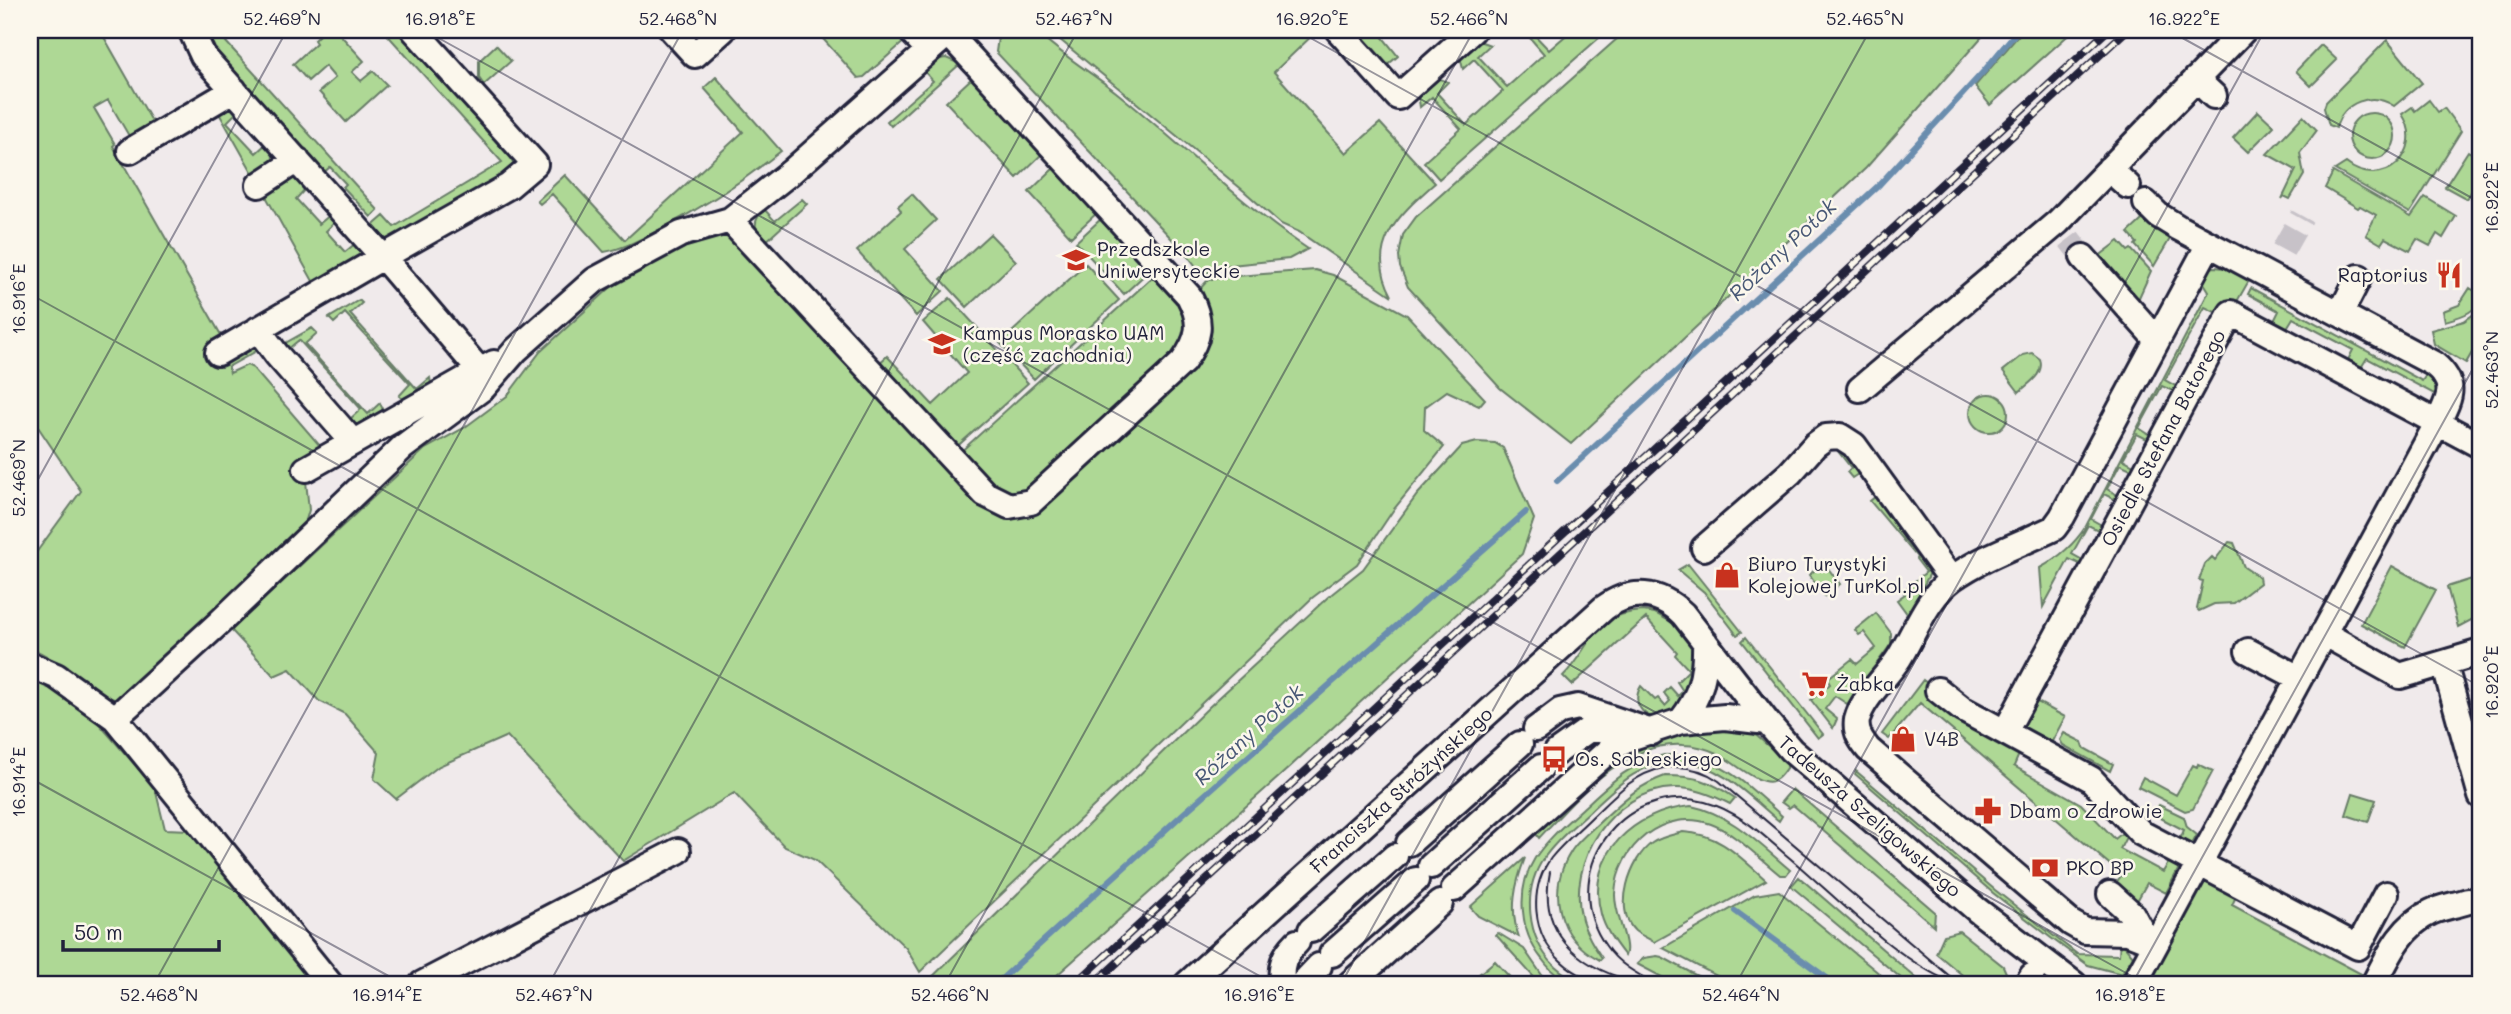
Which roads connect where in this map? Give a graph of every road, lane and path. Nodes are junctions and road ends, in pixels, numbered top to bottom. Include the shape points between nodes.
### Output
1 (191, 30) edge
2 (414, 30) edge
3 (673, 30) edge
4 (723, 30) edge
5 (910, 30) edge
6 (1338, 30) edge
7 (1473, 30) edge
8 (2244, 30) edge
9 (950, 31) edge
10 (929, 50) junction
11 (234, 90) junction
12 (130, 151) dead end
13 (296, 160) junction
14 (2109, 169) junction
15 (259, 185) dead end
16 (730, 220) junction
17 (2070, 240) junction
18 (2209, 244) junction
19 (383, 257) junction
20 (2359, 277) dead end
21 (2340, 314) junction
22 (258, 329) junction
23 (2157, 340) junction
24 (516, 350) junction
25 (218, 353) dead end
26 (480, 371) junction
27 (1860, 389) dead end
28 (2438, 422) junction
29 (353, 442) junction
30 (2481, 446) edge
31 (306, 469) dead end
32 (1704, 548) dead end
33 (1951, 579) junction
34 (1618, 599) joint
35 (2323, 633) junction
36 (1705, 642) junction
37 (2248, 651) dead end
38 (2481, 652) edge
39 (2444, 663) junction
40 (30, 665) edge
41 (2299, 678) junction
42 (1938, 690) dead end
43 (115, 718) junction
44 (1681, 721) junction
45 (1767, 722) junction
46 (1652, 732) junction
47 (2005, 732) junction
48 (2481, 796) edge
49 (678, 851) dead end
50 (2200, 862) junction
51 (2110, 894) dead end
52 (2386, 894) dead end
53 (2468, 901) dead end
54 (2151, 940) junction
55 (330, 984) edge
56 (422, 984) edge
57 (1187, 984) edge
58 (1282, 984) edge
59 (1302, 984) edge
60 (1350, 984) edge
61 (2074, 984) edge
62 (2134, 984) edge
63 (2374, 984) edge

1 - 11 street via 203,56
2 - 19 street via 535,164 509,186
3 - 4 street via 695,55
5 - 10 street
6 - 7 street via 1398,97
8 - 14 street via 2205,87
9 - 10 street
9 - 16 street via 1189,296 1197,312 1194,347 1183,362 1031,502 1009,506 985,494
10 - 16 street via 792,172
11 - 12 street
11 - 13 street
13 - 15 street
13 - 19 street
14 - 17 street
14 - 18 street via 2158,215
16 - 24 street via 681,234 595,280
17 - 23 street
17 - 27 street
18 - 21 street
18 - 23 street
19 - 22 street
19 - 26 street
20 - 21 street
21 - 28 street via 2446,375 2449,396
22 - 25 street
22 - 29 street
23 - 33 street via 2054,528
24 - 26 street
24 - 43 street via 484,387 403,447
26 - 29 street
28 - 30 street, Osiedle Stefana Batorego
28 - 35 street
28 - 47 street, Osiedle Stefana Batorego via 2231,313
29 - 31 street
32 - 33 street via 1790,473 1815,445 1826,437 1840,436 1854,445
33 - 54 street via 1935,596 1898,660 1865,704 1858,718 1859,737 2071,923 2085,931 2128,932
34 - 36 street, Tadeusza Szeligowskiego via 1643,594 1668,601
34 - 57 street, Franciszka Stróżyńskiego
35 - 39 street via 2400,676
35 - 41 street
36 - 44 street via 1702,685
36 - 45 street, Tadeusza Szeligowskiego
37 - 41 street
38 - 39 street
39 - 48 street
40 - 43 street via 56,676
41 - 50 street
42 - 47 street
43 - 55 street
44 - 45 street via 1725,717
44 - 46 street
45 - 61 street, Tadeusza Szeligowskiego via 1798,756 1891,836
46 - 58 street via 1586,708 1560,710 1304,936 1283,960
46 - 59 street via 1594,728 1583,732
46 - 60 street via 1629,738 1608,751
47 - 50 street via 2091,779 2141,833
49 - 56 street
50 - 52 street via 2358,947
50 - 54 street
51 - 54 street
53 - 63 street via 2414,921
54 - 62 street

